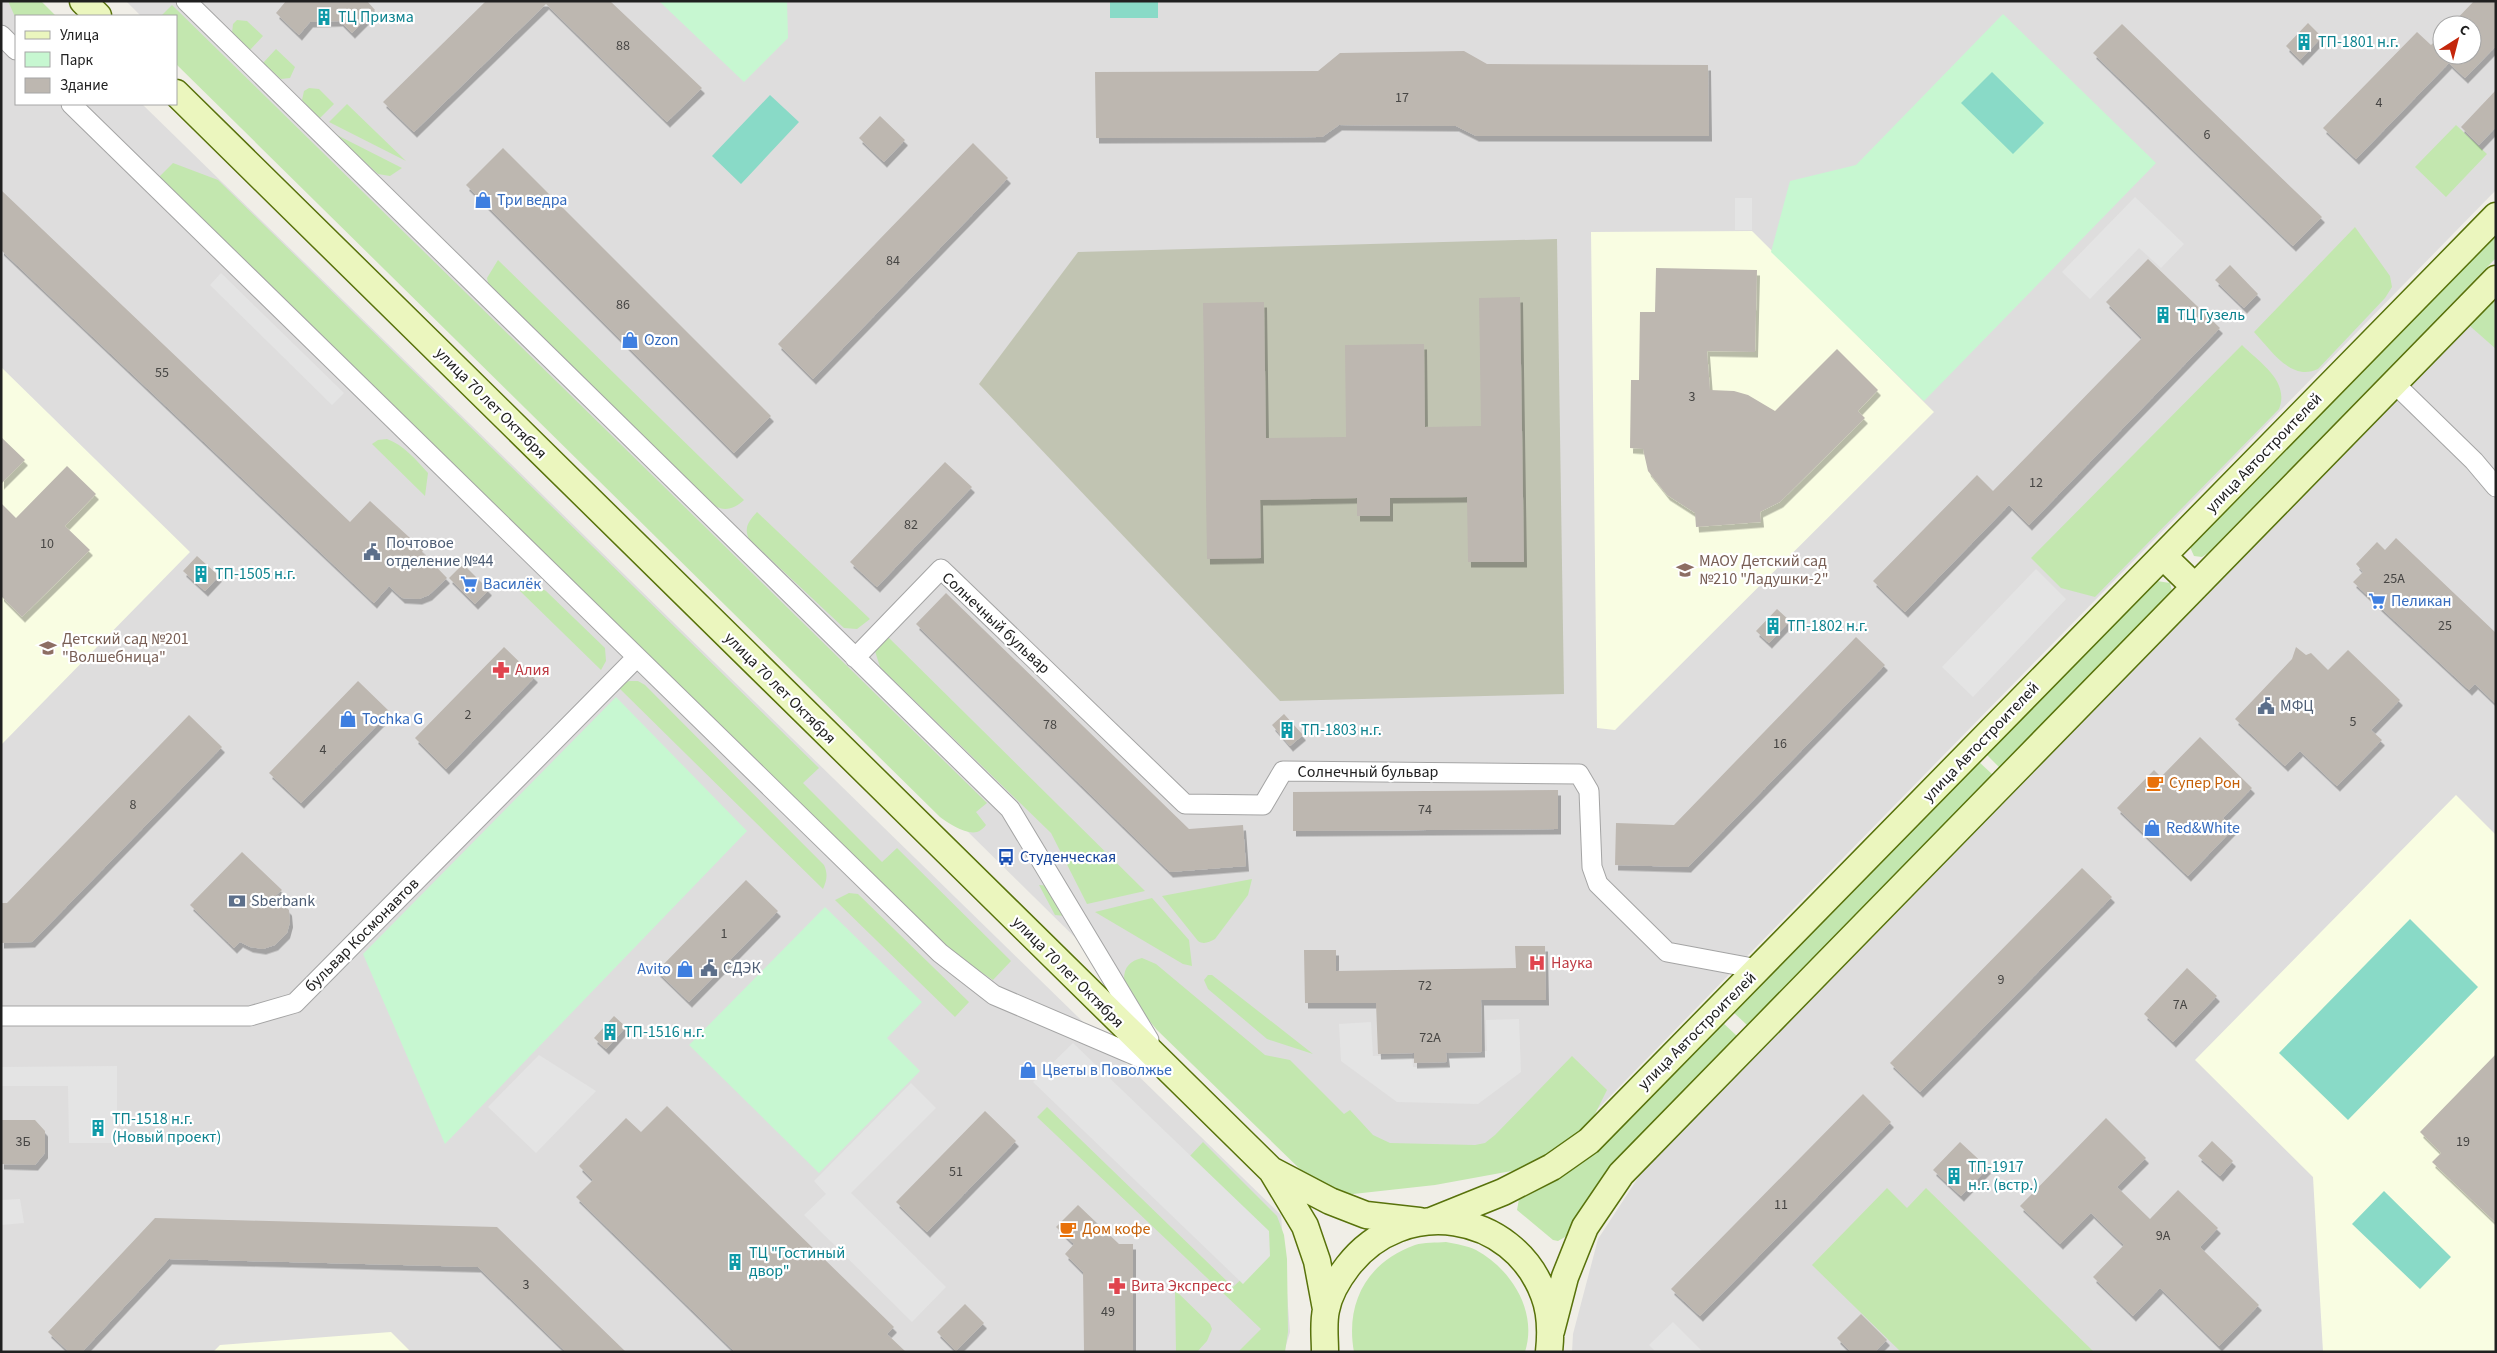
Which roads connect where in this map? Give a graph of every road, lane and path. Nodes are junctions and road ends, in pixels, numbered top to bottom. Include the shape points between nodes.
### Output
1 (83, 1) edge
2 (186, 1) edge
3 (97, 15) edge
4 (1, 35) edge
5 (15, 49) edge
6 (178, 95) edge
7 (72, 105) edge
8 (2496, 216) edge
9 (2496, 279) edge
10 (2394, 383) junction
11 (2496, 487) edge
12 (2163, 556) junction
13 (2195, 587) junction
14 (637, 656) junction
15 (855, 658) junction
16 (1758, 969) junction
17 (1, 1016) edge
18 (1167, 1069) junction
19 (1271, 1170) junction
20 (1425, 1221) junction
21 (1325, 1314) junction
22 (1550, 1342) edge
23 (1315, 1352) edge
24 (1325, 1352) edge

1 - 3 main road
2 - 15 street
4 - 5 street
6 - 18 main road, улица 70 лет Октября
7 - 14 street
8 - 12 main road, улица Автостроителей
9 - 10 main road
10 - 11 street
10 - 13 main road
12 - 13 main road
12 - 16 main road, улица Автостроителей
13 - 22 main road via 1621,1174 1585,1227 1565,1277
14 - 17 street, бульвар Космонавтов via 295,1003 250,1016
14 - 18 street via 940,953 994,995
15 - 16 street, Солнечный бульвар via 941,569 1185,804 1263,805 1283,771 1579,774 1589,790 1592,867 1598,884 1668,952
15 - 18 street via 1010,809
16 - 20 main road, улица Автостроителей via 1589,1141 1552,1167 1511,1188
18 - 19 main road, улица 70 лет Октября
19 - 20 main road, улица 70 лет Октября via 1366,1216
19 - 21 main road via 1305,1226 1316,1261
20 - 21 main road, улица Автостроителей via 1393,1229 1360,1250 1337,1281
20 - 22 main road, улица 70 лет Октября via 1467,1224 1500,1239 1527,1264 1544,1296
21 - 23 main road
21 - 24 main road

